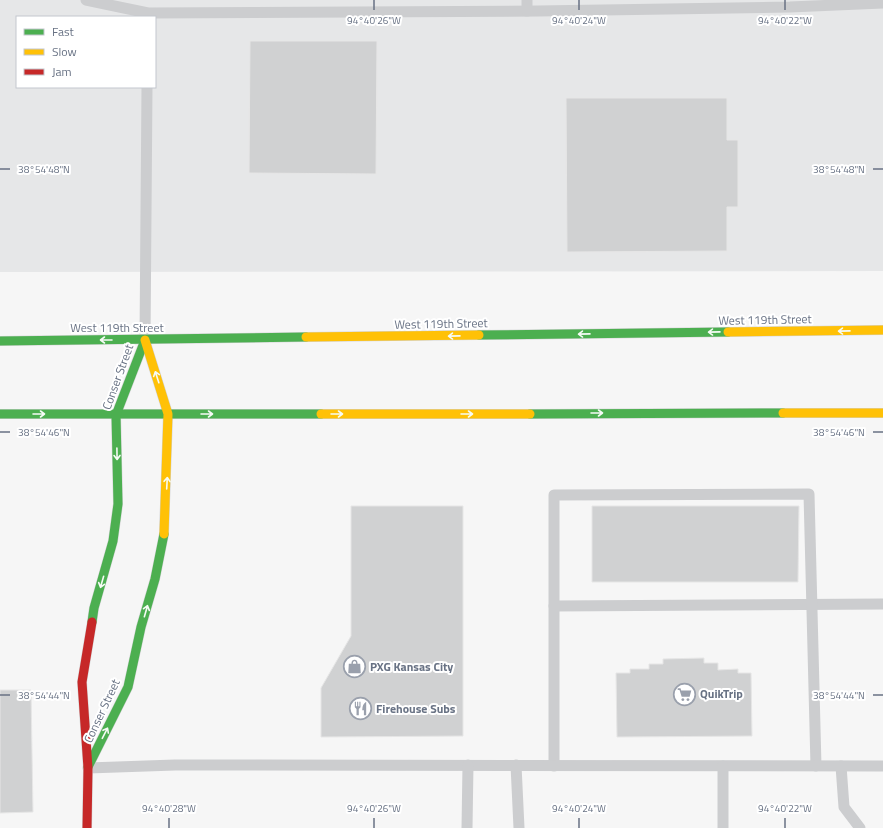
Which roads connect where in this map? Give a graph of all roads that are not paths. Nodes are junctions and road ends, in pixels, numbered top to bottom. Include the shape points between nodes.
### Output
1 (86, 0) edge
2 (883, 3) edge
3 (527, 6) edge
4 (148, 15) edge
5 (148, 88) edge
6 (883, 330) edge
7 (145, 340) junction
8 (0, 341) edge
9 (883, 412) edge
10 (0, 414) edge
11 (168, 414) junction
12 (116, 415) junction
13 (883, 604) edge
14 (812, 605) junction
15 (554, 606) junction
16 (468, 765) junction
17 (516, 765) junction
18 (554, 766) junction
19 (723, 766) junction
20 (816, 766) junction
21 (841, 766) junction
22 (883, 766) edge
23 (88, 768) junction
24 (87, 828) edge
25 (467, 828) edge
26 (519, 828) edge
27 (723, 828) edge
28 (860, 828) edge

1 - 4 lane
2 - 3 lane via 790,7
3 - 4 lane
5 - 7 lane
6 -> 7 main road, West 119th Street
7 -> 8 main road, West 119th Street
11 -> 7 main road, Conser Street
7 - 12 main road, Conser Street
11 -> 9 main road
10 -> 12 main road
11 - 12 main road
23 -> 11 main road, Conser Street via 128,687 155,579 164,538
12 -> 23 main road, Conser Street via 118,504 113,541 94,608 82,682
13 - 14 lane
14 - 15 lane
14 - 15 lane via 809,494 769,494 554,495
14 - 20 lane
15 - 18 lane
16 - 17 lane
16 - 23 lane via 175,765
16 - 25 lane
17 - 18 lane
17 - 26 lane
18 - 19 lane
19 - 20 lane
19 - 27 lane
20 - 21 lane
21 - 22 lane
21 - 28 lane via 844,807
23 - 24 main road, Conser Street

